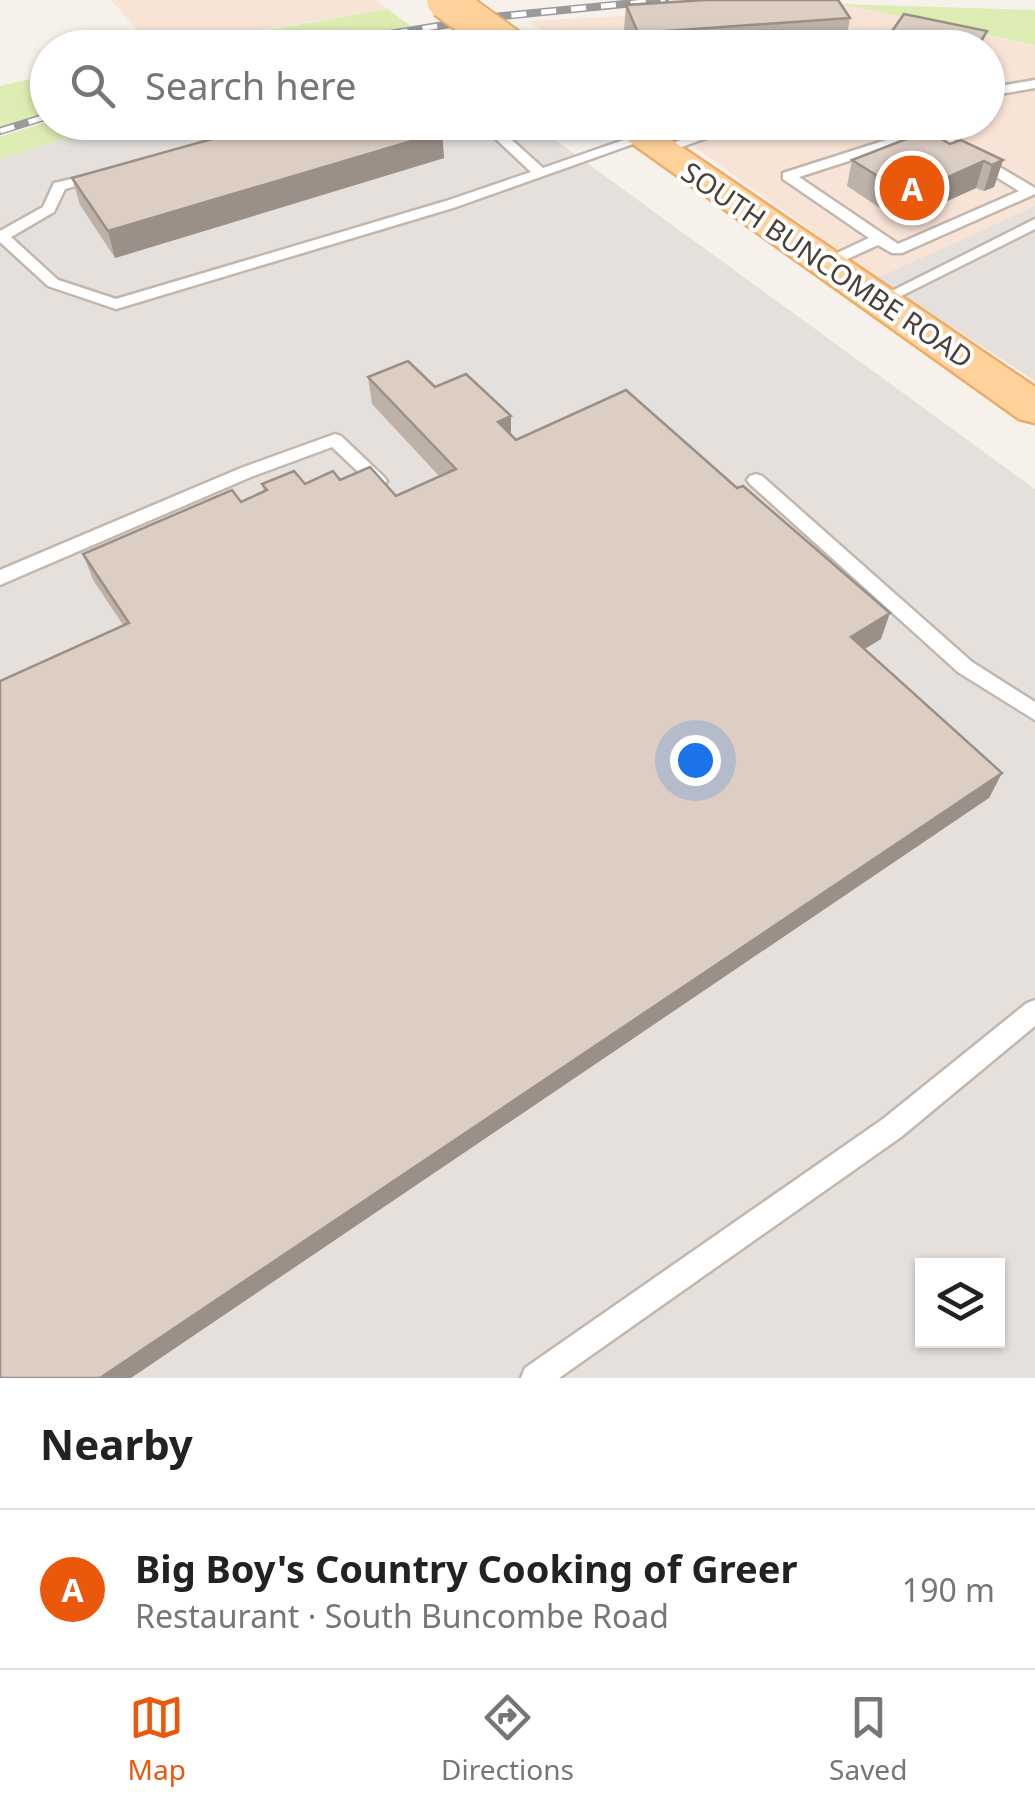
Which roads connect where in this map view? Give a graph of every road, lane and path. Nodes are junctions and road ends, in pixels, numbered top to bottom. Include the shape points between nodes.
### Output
1 (445, 0) edge
2 (486, 30) edge
3 (1035, 84) edge
4 (1005, 89) edge
5 (504, 140) edge
6 (632, 140) edge
7 (645, 140) edge
8 (887, 140) edge
9 (948, 140) edge
10 (116, 170) edge
11 (540, 172) junction
12 (1035, 223) edge
13 (879, 239) junction
14 (825, 264) junction
15 (880, 301) junction
16 (1035, 408) edge
17 (756, 480) dead end
18 (378, 481) edge
19 (0, 578) edge
20 (1035, 712) edge
21 (1035, 1011) edge
22 (534, 1378) edge

1 - 2 main road, bridge
3 - 4 lane
5 - 11 lane
6 - 11 lane
7 - 14 main road, SOUTH BUNCOMBE ROAD
8 - 13 lane via 788,176
9 - 13 lane via 1030,191 897,250
10 - 11 lane via 59,186 49,208 2,236 54,283 116,304
12 - 15 lane
13 - 14 lane
14 - 15 main road, SOUTH BUNCOMBE ROAD
15 - 16 main road, SOUTH BUNCOMBE ROAD
17 - 20 lane via 966,667
18 - 19 lane via 335,440
21 - 22 lane via 892,1128

